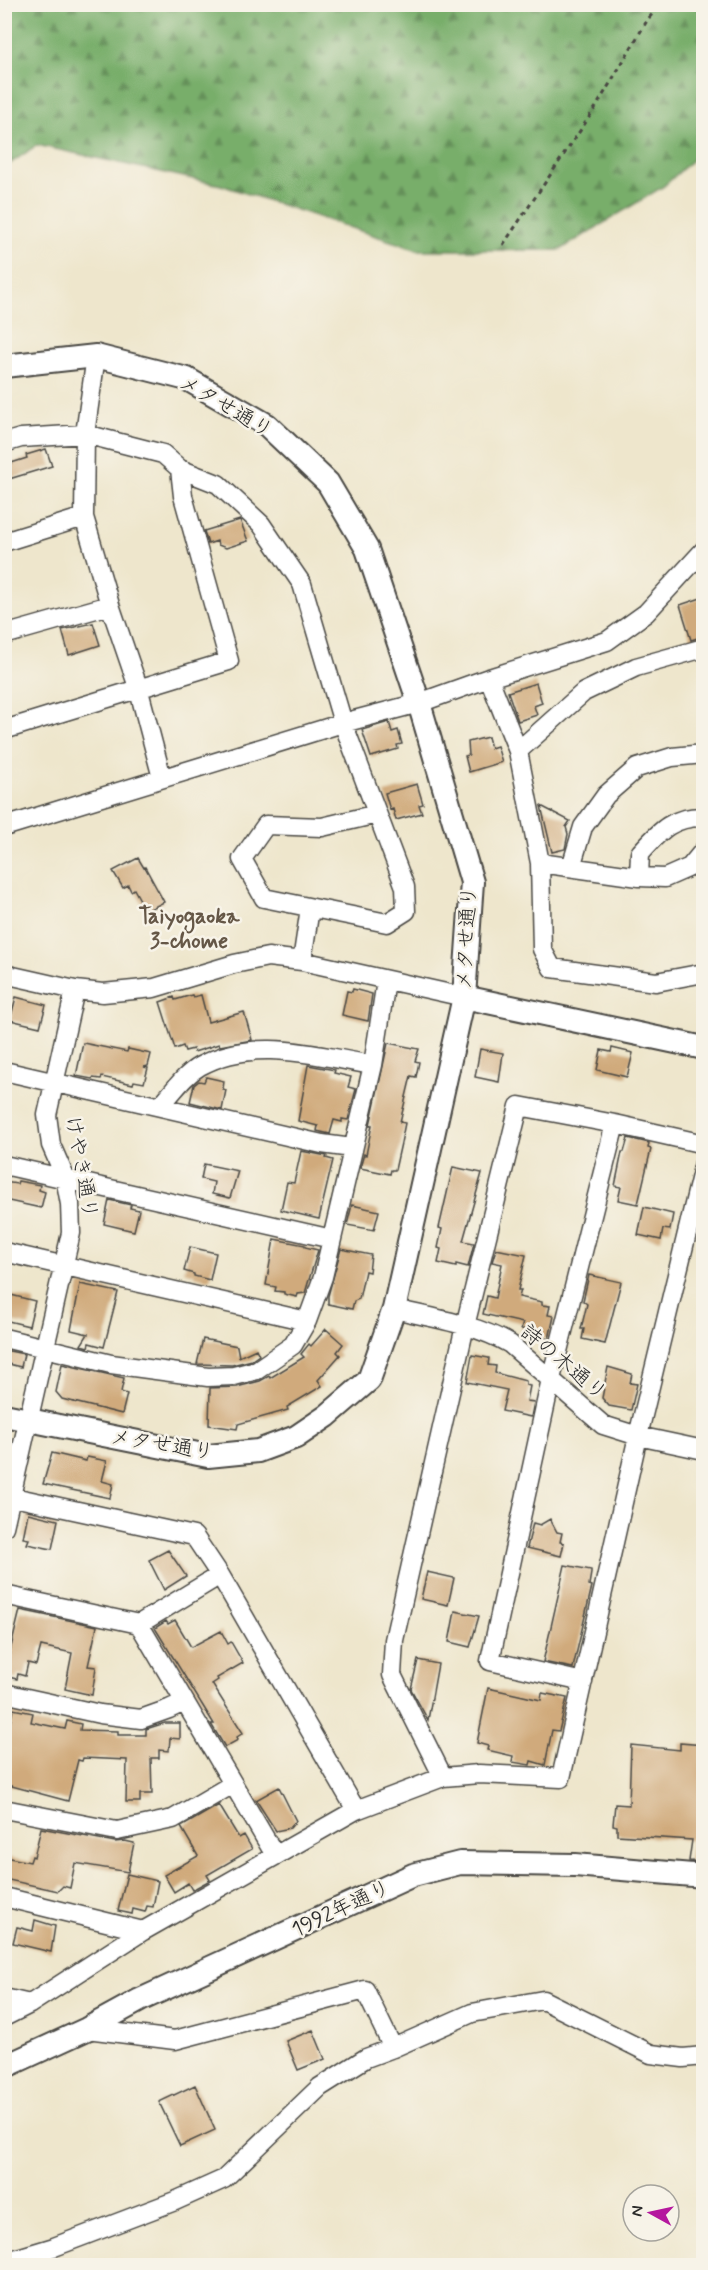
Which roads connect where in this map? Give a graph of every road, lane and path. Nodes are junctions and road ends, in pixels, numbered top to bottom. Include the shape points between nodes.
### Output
1 (661, 4) edge
2 (503, 245) dead end
3 (96, 356) junction
4 (4, 366) edge
5 (85, 434) junction
6 (4, 443) edge
7 (180, 469) junction
8 (84, 517) junction
9 (4, 542) edge
10 (702, 553) edge
11 (110, 605) junction
12 (4, 635) edge
13 (704, 648) edge
14 (489, 678) junction
15 (138, 687) junction
16 (419, 703) junction
17 (343, 723) junction
18 (4, 729) edge
19 (518, 751) junction
20 (704, 754) edge
21 (162, 778) junction
22 (377, 814) junction
23 (704, 817) edge
24 (4, 827) edge
25 (704, 850) edge
26 (540, 863) junction
27 (571, 867) junction
28 (639, 877) junction
29 (310, 908) junction
30 (302, 961) junction
31 (704, 973) edge
32 (4, 974) edge
33 (386, 981) junction
34 (75, 990) junction
35 (464, 997) junction
36 (704, 1048) edge
37 (373, 1065) junction
38 (4, 1071) edge
39 (54, 1081) junction
40 (161, 1105) junction
41 (615, 1124) junction
42 (704, 1144) edge
43 (352, 1148) junction
44 (704, 1163) edge
45 (4, 1165) edge
46 (65, 1179) junction
47 (332, 1239) junction
48 (4, 1252) edge
49 (64, 1266) junction
50 (394, 1309) junction
51 (307, 1321) junction
52 (465, 1326) junction
53 (4, 1338) edge
54 (44, 1348) junction
55 (551, 1379) junction
56 (4, 1415) edge
57 (28, 1420) junction
58 (638, 1436) junction
59 (704, 1450) edge
60 (8, 1495) edge
61 (4, 1527) edge
62 (220, 1575) junction
63 (4, 1595) edge
64 (139, 1624) junction
65 (583, 1682) junction
66 (4, 1693) edge
67 (184, 1702) junction
68 (443, 1777) junction
69 (233, 1784) junction
70 (4, 1809) edge
71 (356, 1810) junction
72 (275, 1856) junction
73 (704, 1876) edge
74 (4, 1897) edge
75 (143, 1931) junction
76 (4, 1998) edge
77 (30, 2004) junction
78 (4, 2017) edge
79 (87, 2029) junction
80 (393, 2048) junction
81 (704, 2056) edge
82 (4, 2067) edge
83 (4, 2262) edge

1 - 2 path
3 - 4 street, メタせ通り
3 - 5 street
3 - 16 street, メタせ通り via 187,379 267,425 328,483 368,549
5 - 6 street via 21,438
5 - 7 street via 163,454
5 - 8 street
7 - 15 street via 183,496 229,661
7 - 17 street via 218,484 261,524 302,584
8 - 9 street
8 - 11 street
10 - 14 street via 646,613 607,641
11 - 12 street
11 - 15 street
13 - 19 street via 636,667 584,693
14 - 16 street
14 - 19 street
15 - 18 street
15 - 21 street
16 - 17 street
16 - 35 street, メタせ通り via 472,882
17 - 21 street
17 - 22 street
19 - 26 street
20 - 27 street via 672,757 638,768 606,795 583,827
21 - 24 street
22 - 29 street via 405,887 406,911 387,922
22 - 29 street via 322,826 266,825 242,860 264,898
23 - 28 street via 688,816 663,828 640,853
25 - 28 street via 690,867 666,878
26 - 27 street
26 - 31 street via 542,949 552,968 656,982
27 - 28 street
29 - 30 street
30 - 33 street
30 - 34 street via 268,957 154,988 103,993
32 - 34 street
33 - 35 street
33 - 37 street
34 - 39 street, けやき通り
35 - 36 street
35 - 50 street, メタせ通り
37 - 40 street via 268,1048 239,1051 200,1066
37 - 43 street
38 - 39 street
39 - 40 street
39 - 46 street, けやき通り via 47,1115 51,1145
40 - 43 street
41 - 42 street
41 - 52 street via 519,1106
41 - 55 street
43 - 47 street
44 - 58 street
45 - 46 street
46 - 47 street
46 - 49 street, けやき通り via 71,1233
47 - 51 street
48 - 49 street
49 - 51 street
49 - 54 street, けやき通り
50 - 52 street, 詩の木通り
50 - 57 street, メタせ通り via 369,1380 296,1437 258,1451 208,1456
51 - 54 street via 292,1345 257,1370 234,1376 208,1377 111,1364
52 - 55 street, 詩の木通り via 510,1344
52 - 68 street via 394,1640 392,1675
53 - 54 street
54 - 57 street, けやき通り
55 - 58 street, 詩の木通り via 603,1425
55 - 65 street via 490,1661
56 - 57 street, メタせ通り
57 - 60 street, けやき通り
58 - 59 street, 詩の木通り
58 - 65 street
60 - 61 street, けやき通り
60 - 62 street via 194,1536
62 - 64 street
62 - 71 street
63 - 64 street
64 - 67 street
65 - 68 street via 561,1778 479,1774
66 - 67 street via 141,1719
67 - 69 street
68 - 71 street
69 - 70 street via 173,1819 117,1831
69 - 72 street
71 - 72 street
72 - 75 street
73 - 79 street, 1992年通り via 574,1865 460,1863 412,1875 151,1995
74 - 75 street
75 - 77 street
76 - 77 street
77 - 78 street
79 - 80 street via 175,2040 364,1990
79 - 82 street, 1992年通り
80 - 81 street via 472,2013 543,2000 651,2054
80 - 83 street via 366,2058 320,2087 224,2179 54,2247

